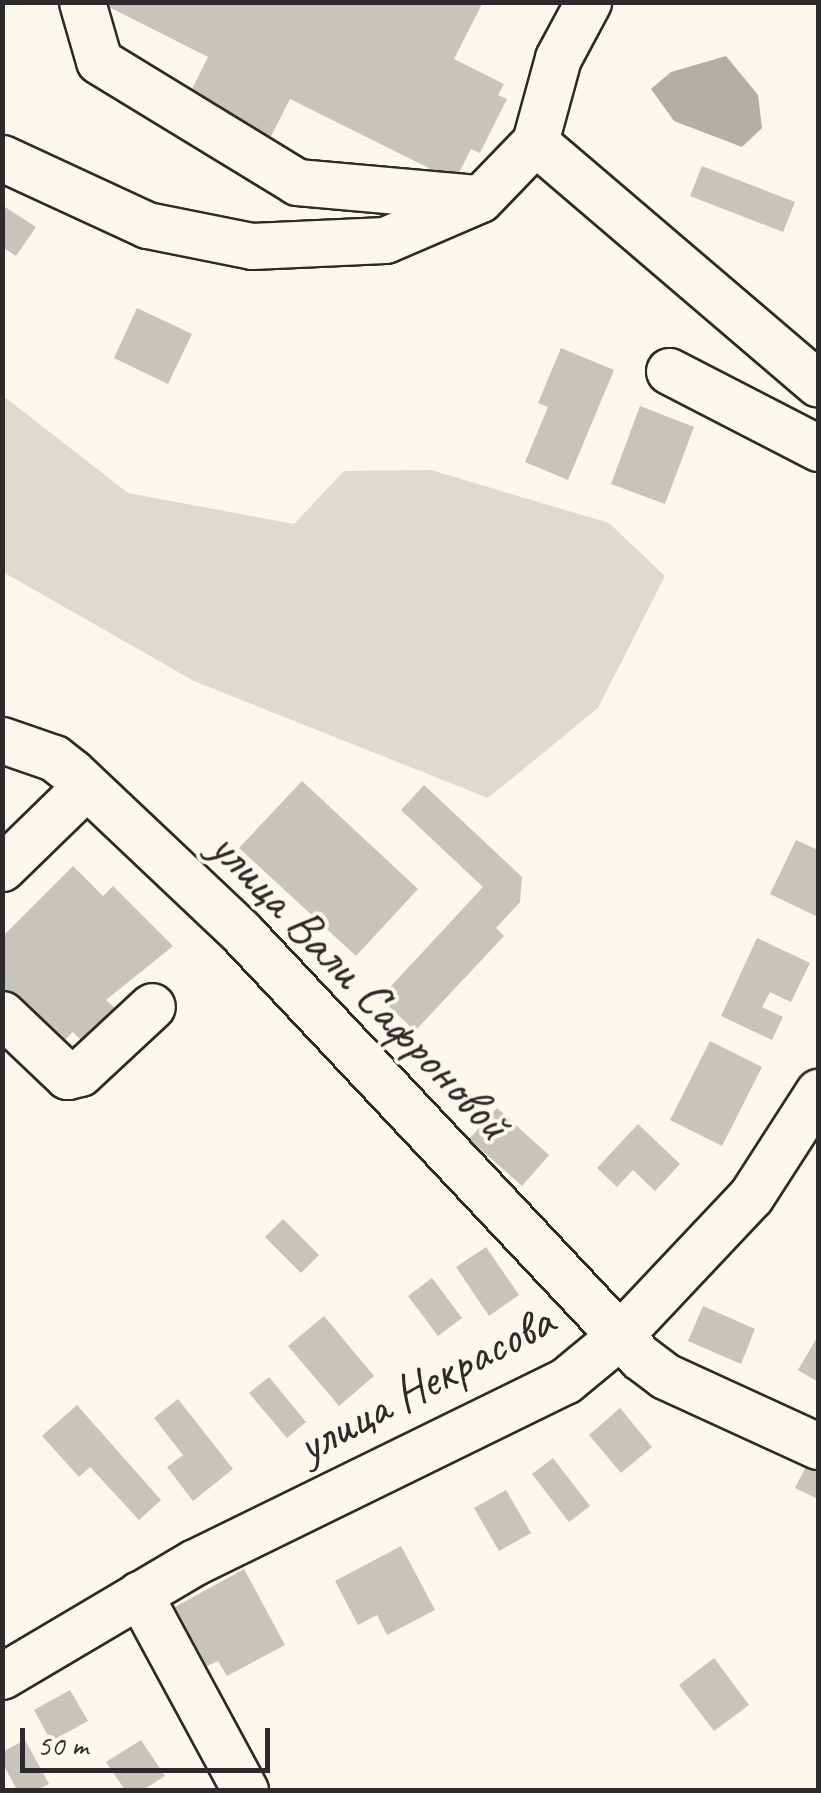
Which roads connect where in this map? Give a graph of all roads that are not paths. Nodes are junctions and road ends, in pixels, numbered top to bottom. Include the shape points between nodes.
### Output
1 (82, 2) edge
2 (588, 2) edge
3 (535, 142) junction
4 (2, 158) edge
5 (480, 199) junction
6 (669, 371) dead end
7 (818, 384) edge
8 (818, 448) edge
9 (2, 740) edge
10 (86, 786) junction
11 (2, 868) edge
12 (152, 1006) dead end
13 (2, 1014) edge
14 (818, 1092) edge
15 (617, 1338) junction
16 (818, 1446) edge
17 (139, 1594) junction
18 (2, 1676) edge
19 (245, 1790) edge

1 - 5 street via 99,61 297,182
2 - 3 street via 558,58
3 - 5 street
3 - 7 street
4 - 5 street via 147,225 252,246 384,240
6 - 8 street
9 - 10 street, улица Вали Сафроновой via 54,758
10 - 11 street
10 - 15 street, улица Вали Сафроновой via 314,1008
12 - 13 street via 80,1073 67,1076
14 - 15 street, улица Некрасова via 751,1196
15 - 16 street, улица Вали Сафроновой via 665,1376
15 - 17 street, улица Некрасова via 565,1381 524,1403
17 - 18 street, улица Некрасова
17 - 19 street

